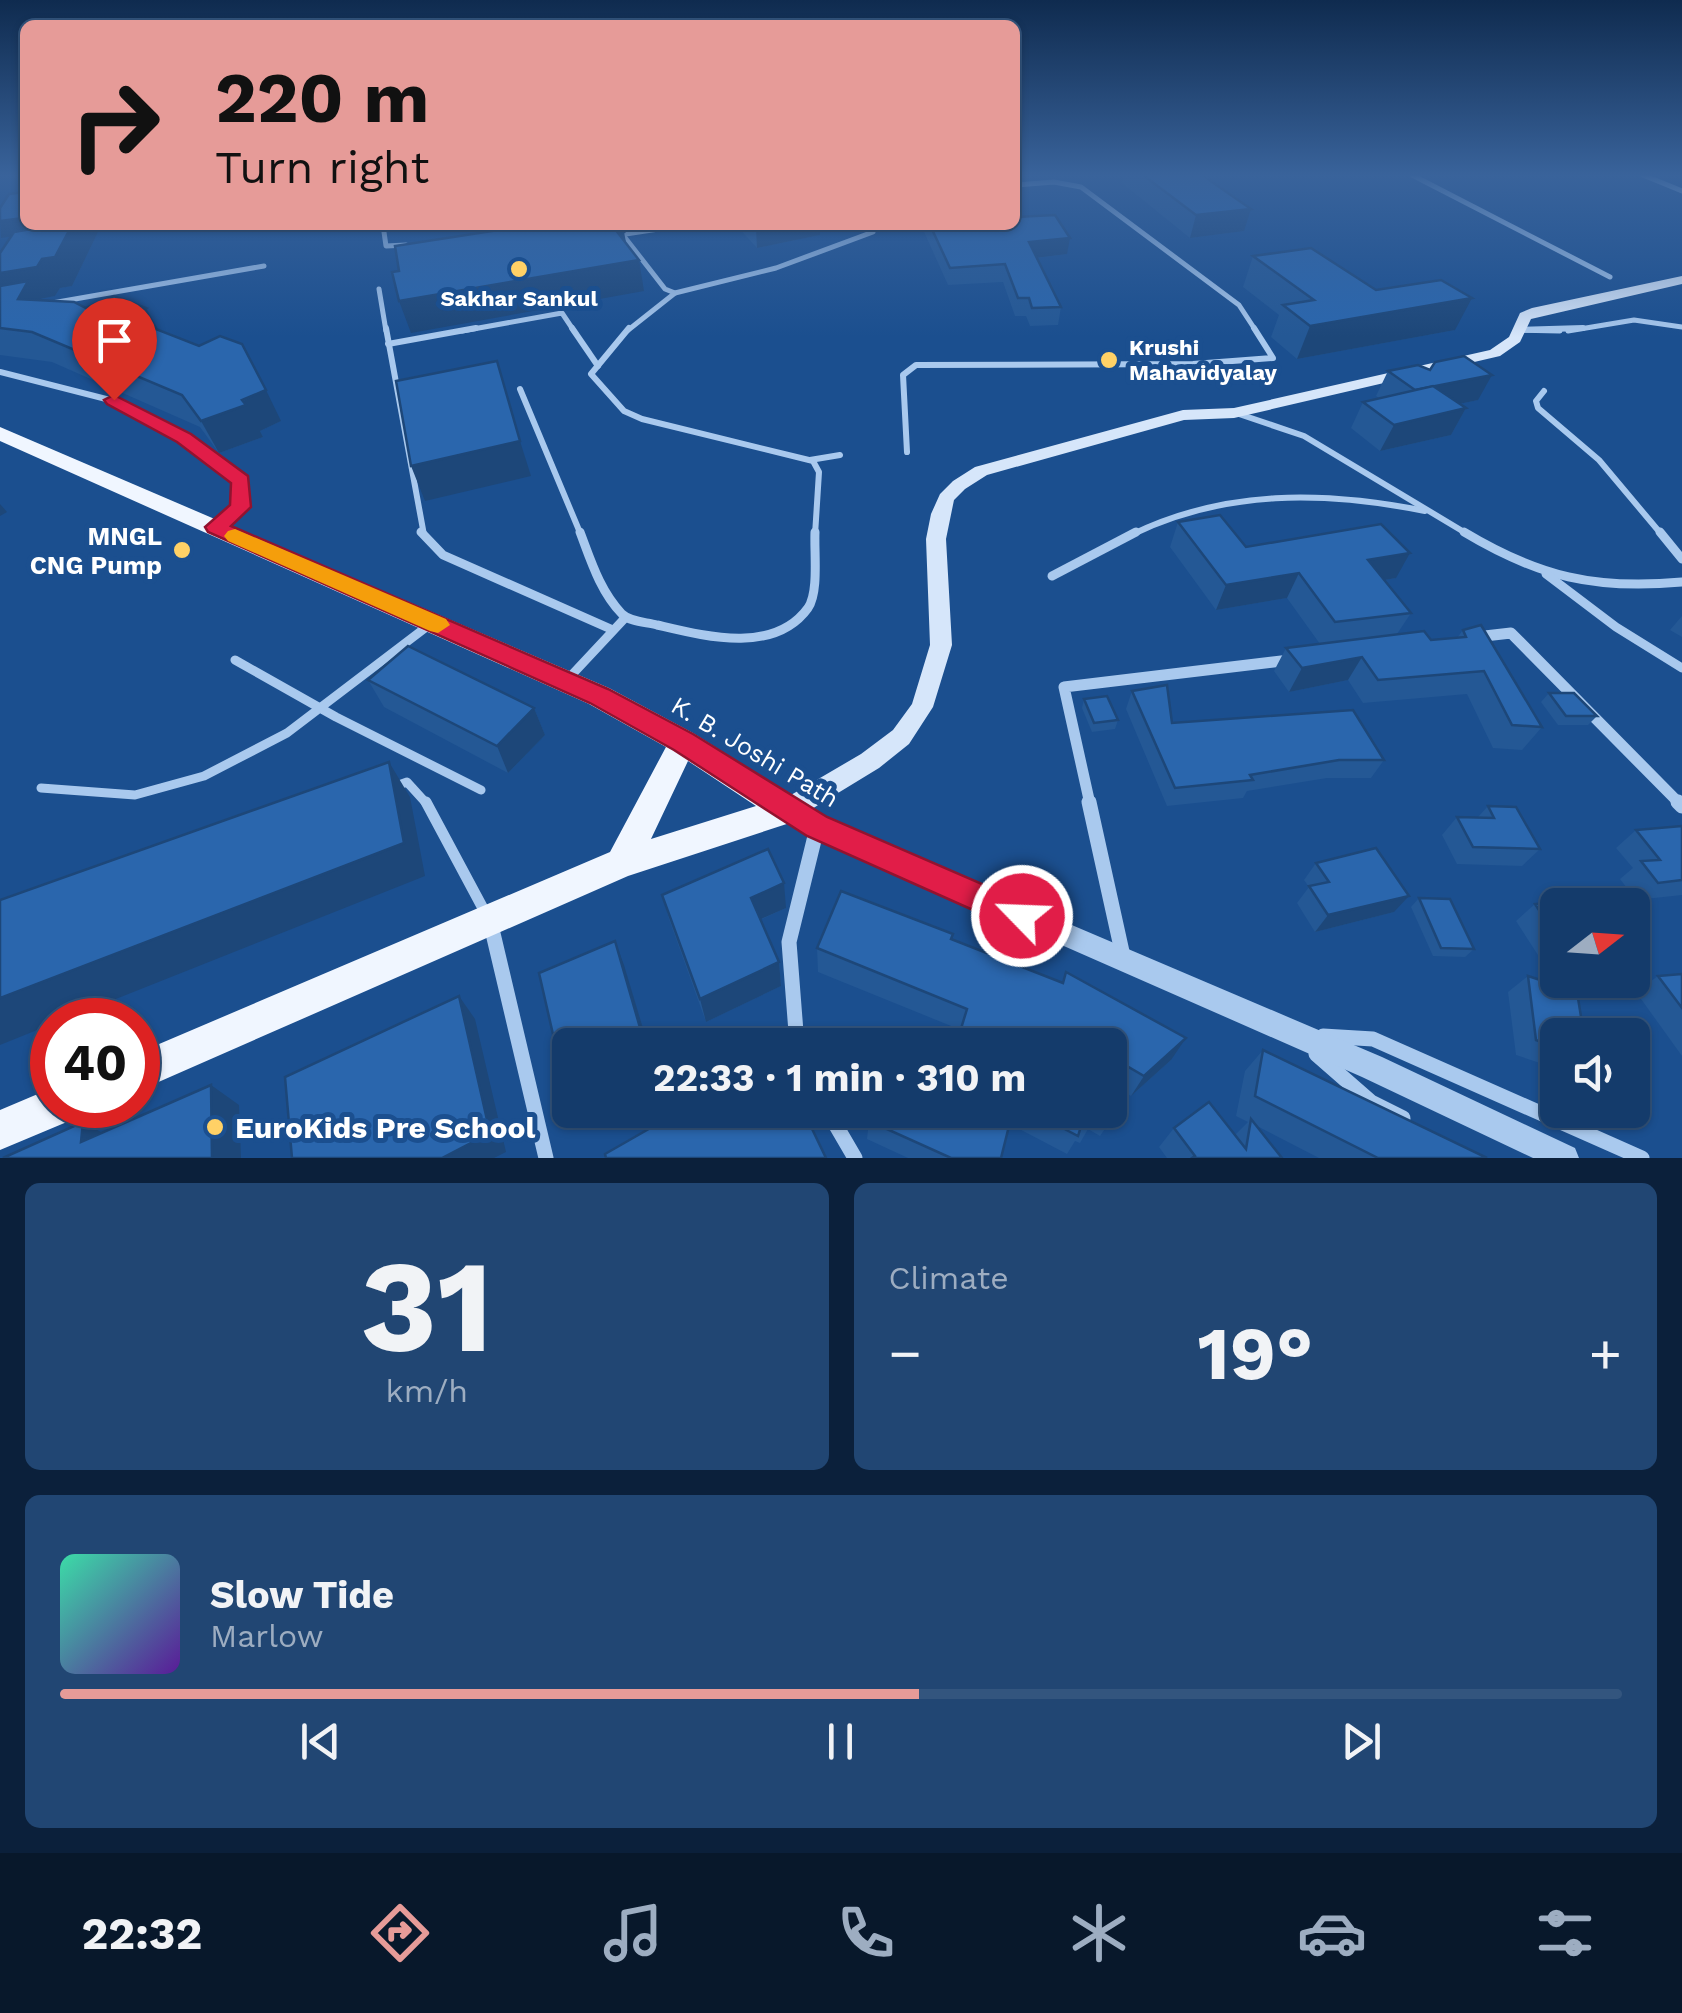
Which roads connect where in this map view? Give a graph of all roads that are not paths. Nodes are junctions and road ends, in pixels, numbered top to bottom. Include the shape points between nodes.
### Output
1 (1136, 229) edge
2 (1517, 229) edge
3 (384, 230) edge
4 (654, 230) edge
5 (873, 230) edge
6 (622, 235) junction
7 (604, 236) edge
8 (421, 245) edge
9 (264, 266) dead end
10 (1610, 277) dead end
11 (1682, 280) edge
12 (378, 289) dead end
13 (675, 292) junction
14 (46, 304) edge
15 (1682, 326) edge
16 (1517, 330) junction
17 (388, 344) junction
18 (598, 366) junction
19 (0, 372) edge
20 (520, 389) dead end
21 (1544, 391) dead end
22 (1234, 413) junction
23 (0, 433) edge
24 (908, 452) dead end
25 (840, 456) dead end
26 (810, 460) junction
27 (1434, 513) junction
28 (215, 527) junction
29 (1682, 559) edge
30 (1542, 570) junction
31 (1052, 576) dead end
32 (1682, 582) edge
33 (625, 618) junction
34 (433, 622) junction
35 (613, 630) junction
36 (1452, 640) edge
37 (1297, 659) edge
38 (235, 660) dead end
39 (1682, 668) edge
40 (566, 681) junction
41 (321, 708) junction
42 (683, 742) junction
43 (42, 788) dead end
44 (388, 789) edge
45 (481, 790) dead end
46 (1682, 806) edge
47 (788, 810) junction
48 (817, 826) junction
49 (622, 863) junction
50 (490, 922) junction
51 (1124, 962) junction
52 (796, 1028) edge
53 (1293, 1034) junction
54 (160, 1063) edge
55 (30, 1118) edge
56 (1420, 1126) edge
57 (838, 1128) edge
58 (0, 1130) edge
59 (546, 1158) edge
60 (855, 1158) edge
61 (1564, 1158) edge
62 (1642, 1158) edge

1 - 24 lane via 1238,305 1273,358 916,364 903,375
2 - 10 lane
3 - 8 lane via 386,246
4 - 6 lane
5 - 13 lane via 776,268
6 - 7 lane
6 - 13 lane via 665,289
9 - 14 lane
11 - 16 main road via 1538,311 1524,316
12 - 17 lane
13 - 18 lane via 632,325
15 - 16 lane via 1634,320 1567,331
16 - 22 main road via 1496,353
17 - 18 lane via 562,313
17 - 35 lane via 421,532 430,544
18 - 26 lane via 591,374 624,411 642,420
19 - 28 lane via 114,400 184,438 241,481 240,507
20 - 33 lane via 604,591
21 - 29 lane via 1538,408 1599,460
22 - 27 lane via 1294,430
22 - 47 main road via 1183,415 981,471 959,485 940,514 941,645 922,707 900,738
23 - 28 main road, K. B. Joshi Path
25 - 26 lane
26 - 33 lane via 818,472 811,604 802,620 758,638
27 - 30 lane
27 - 31 lane via 1340,496 1192,509
28 - 34 main road, K. B. Joshi Path
30 - 32 lane via 1588,584
30 - 39 lane
33 - 35 lane
34 - 40 main road, K. B. Joshi Path
34 - 41 lane
35 - 40 lane
36 - 46 street via 1511,633
37 - 51 street via 1064,688
38 - 41 lane
40 - 42 main road, K. B. Joshi Path
41 - 43 lane via 286,733 186,781 135,796
41 - 45 lane
42 - 47 main road, K. B. Joshi Path
42 - 49 main road
44 - 50 lane via 407,782 426,802
47 - 48 street, K. B. Joshi Path
47 - 49 main road
48 - 51 street, K. B. Joshi Path
48 - 52 street via 789,942
49 - 50 main road
50 - 54 main road
50 - 59 street
51 - 53 street, K. B. Joshi Path
53 - 56 street via 1371,1102
53 - 61 street, K. B. Joshi Path
53 - 62 street via 1374,1039
55 - 58 main road
57 - 60 street

